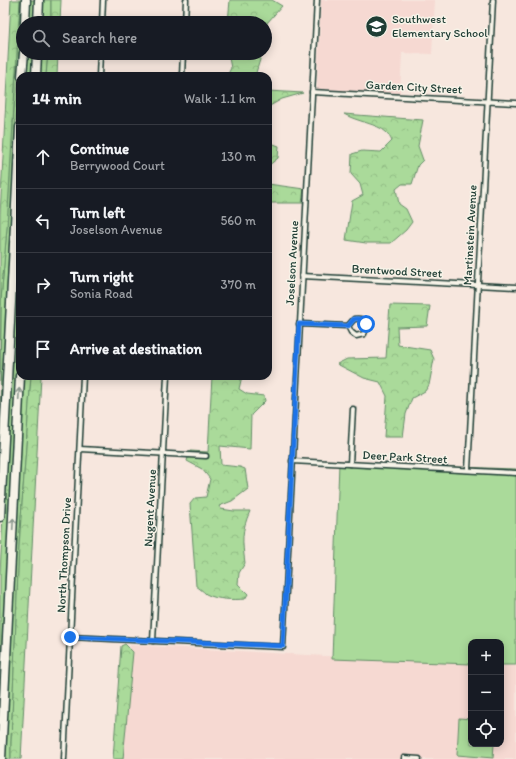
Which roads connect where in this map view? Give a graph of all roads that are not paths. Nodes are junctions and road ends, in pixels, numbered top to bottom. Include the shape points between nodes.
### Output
1 (26, 0) edge
2 (39, 0) edge
3 (103, 0) edge
4 (186, 0) edge
5 (317, 0) edge
6 (493, 0) edge
7 (25, 16) edge
8 (38, 16) edge
9 (102, 16) edge
10 (185, 16) edge
11 (23, 60) edge
12 (37, 60) edge
13 (100, 60) edge
14 (183, 60) edge
15 (22, 72) edge
16 (36, 72) edge
17 (99, 72) edge
18 (182, 72) edge
19 (312, 92) junction
20 (488, 101) junction
21 (516, 103) edge
22 (16, 204) edge
23 (302, 276) junction
24 (477, 285) junction
25 (516, 288) edge
26 (299, 324) junction
27 (348, 326) junction
28 (20, 380) edge
29 (83, 380) edge
30 (167, 380) edge
31 (353, 409) dead end
32 (80, 450) junction
33 (163, 454) junction
34 (206, 456) dead end
35 (292, 461) junction
36 (350, 464) junction
37 (468, 470) junction
38 (516, 472) edge
39 (0, 517) edge
40 (70, 637) junction
41 (153, 640) junction
42 (404, 758) edge
43 (1, 759) edge
44 (64, 759) edge
45 (419, 759) edge

1 - 7 highway
2 - 8 highway
3 - 9 street
4 - 10 street
5 - 19 street, Joselson Avenue
6 - 20 street, Martinstein Avenue
11 - 15 highway
12 - 16 highway
13 - 17 street
14 - 18 street
19 - 20 street, Garden City Street
19 - 23 street, Joselson Avenue
20 - 21 street, Garden City Street
20 - 24 street, Martinstein Avenue
22 - 39 highway
23 - 24 street, Brentwood Street
23 - 26 street, Joselson Avenue
24 - 25 street, Brentwood Street
24 - 37 street, Martinstein Avenue
26 - 27 street
26 - 35 street, Joselson Avenue
27 - 27 street via 356,336 364,334 366,328 366,324 358,318
43 -> 28 highway
29 - 32 street, North Thompson Drive
30 - 33 street, Nugent Avenue
31 - 36 street
32 - 33 street
32 - 40 street, North Thompson Drive
33 - 34 street
33 - 41 street, Nugent Avenue
35 - 36 street, Deer Park Street
35 - 41 street, Joselson Avenue via 283,646
36 - 37 street, Deer Park Street
37 - 38 street, Deer Park Street
40 - 41 street
40 - 44 street, North Thompson Drive
42 - 45 street

